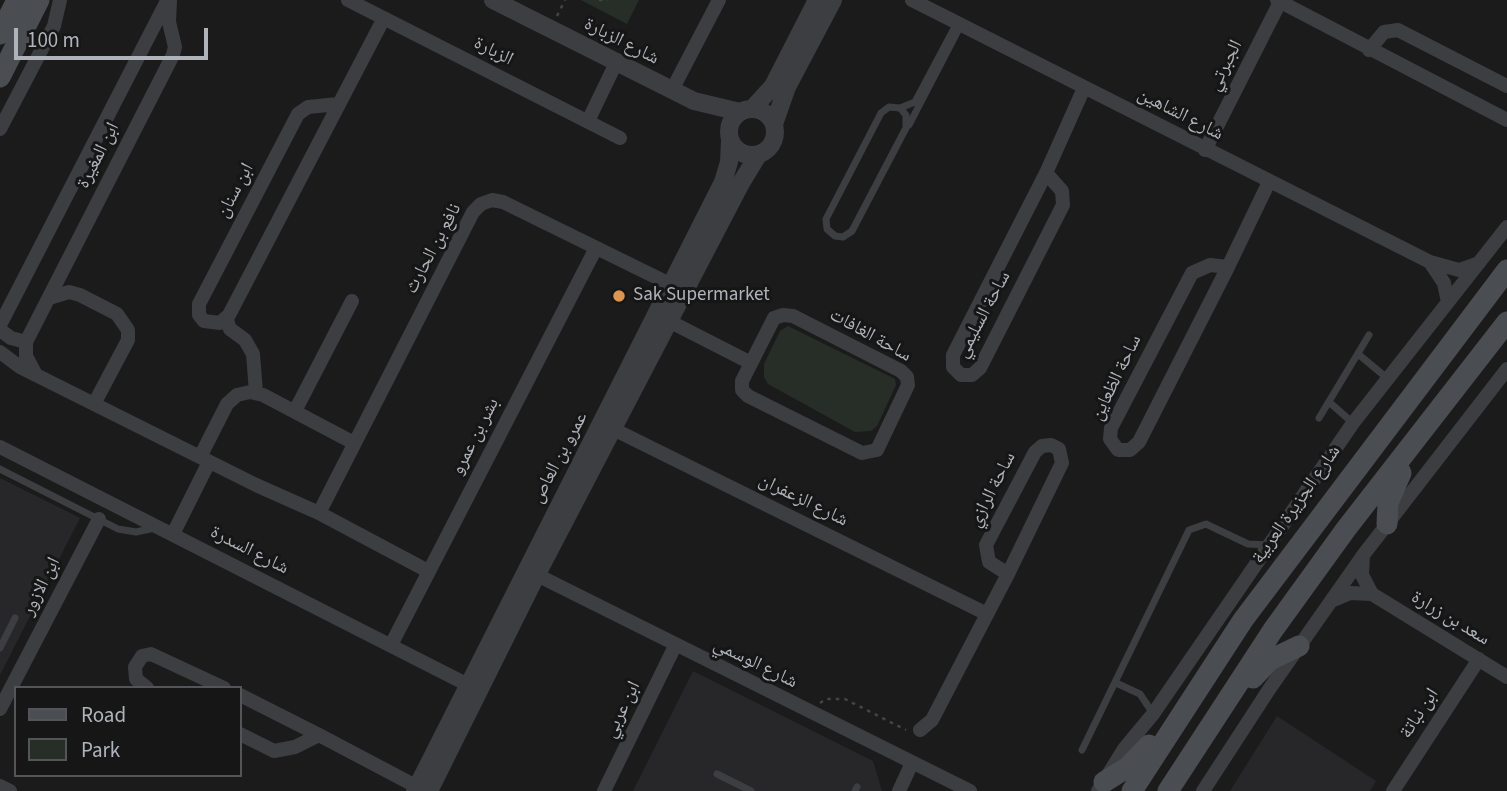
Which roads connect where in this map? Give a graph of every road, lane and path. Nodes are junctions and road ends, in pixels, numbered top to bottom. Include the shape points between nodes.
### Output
1 (18, 0) edge
2 (39, 0) edge
3 (60, 0) edge
4 (169, 0) edge
5 (348, 0) edge
6 (493, 0) edge
7 (598, 0) edge
8 (608, 0) edge
9 (719, 0) edge
10 (817, 0) edge
11 (833, 0) edge
12 (912, 0) edge
13 (1279, 0) edge
14 (384, 18) junction
15 (959, 24) junction
16 (153, 28) junction
17 (172, 31) junction
18 (0, 34) edge
19 (1369, 50) junction
20 (616, 63) junction
21 (0, 77) edge
22 (1507, 86) edge
23 (1084, 88) junction
24 (672, 90) junction
25 (694, 101) junction
26 (338, 104) junction
27 (900, 108) junction
28 (746, 110) junction
29 (1507, 120) edge
30 (587, 121) junction
31 (774, 124) junction
32 (906, 128) junction
33 (0, 130) edge
34 (620, 138) dead end
35 (729, 138) junction
36 (1205, 150) junction
37 (758, 155) junction
38 (1046, 173) junction
39 (1269, 182) junction
40 (1507, 227) edge
41 (596, 248) junction
42 (1430, 262) junction
43 (1479, 263) junction
44 (1228, 267) junction
45 (1507, 270) edge
46 (678, 288) junction
47 (17, 292) junction
48 (0, 294) edge
49 (49, 298) junction
50 (352, 301) dead end
51 (1448, 302) junction
52 (9, 308) junction
53 (226, 318) junction
54 (663, 318) junction
55 (1507, 322) edge
56 (208, 323) junction
57 (0, 327) edge
58 (1369, 335) dead end
59 (26, 342) junction
60 (248, 346) junction
61 (0, 352) edge
62 (1358, 354) junction
63 (751, 363) junction
64 (1507, 369) edge
65 (36, 375) junction
66 (1387, 378) junction
67 (256, 392) junction
68 (1329, 402) junction
69 (94, 404) junction
70 (295, 411) junction
71 (1320, 418) dead end
72 (1353, 423) junction
73 (609, 426) junction
74 (355, 443) junction
75 (1410, 446) junction
76 (0, 447) edge
77 (204, 459) junction
78 (0, 469) edge
79 (319, 513) junction
80 (99, 519) junction
81 (1387, 524) junction
82 (156, 527) junction
83 (173, 534) junction
84 (1268, 545) junction
85 (1364, 554) junction
86 (428, 571) junction
87 (531, 572) junction
88 (1008, 574) junction
89 (1372, 594) junction
90 (1329, 602) junction
91 (987, 614) junction
92 (15, 618) dead end
93 (391, 645) junction
94 (676, 646) junction
95 (1299, 646) junction
96 (0, 648) edge
97 (1479, 659) junction
98 (1507, 677) edge
99 (1116, 683) junction
100 (144, 686) edge
101 (220, 686) edge
102 (475, 688) junction
103 (242, 696) edge
104 (1191, 696) junction
105 (1223, 705) junction
106 (0, 709) edge
107 (807, 711) junction
108 (1153, 714) junction
109 (920, 730) joint
110 (242, 735) edge
111 (319, 735) junction
112 (1082, 750) dead end
113 (912, 763) junction
114 (717, 774) dead end
115 (0, 786) edge
116 (1101, 787) edge
117 (422, 790) edge
118 (10, 791) edge
119 (604, 791) edge
120 (751, 791) edge
121 (899, 791) edge
122 (970, 791) edge
123 (1132, 791) edge
124 (1168, 791) edge
125 (1203, 791) edge
126 (1393, 791) edge

1 - 18 main road
2 - 21 main road
3 - 33 street via 54,26
4 - 16 street, ابن المغيرة
4 - 17 street, ابن المغيرة
5 - 14 street, الزبارة
6 - 20 street, شارع الزبارة
7 - 8 path
9 - 24 street
10 - 28 street via 773,86
11 - 31 street via 786,87
12 - 15 street, شارع الشاهين
13 - 19 street
13 - 36 street, الجبرتي
14 - 26 street
14 - 30 street, الزبارة
15 - 23 street, شارع الشاهين
15 - 27 lane via 915,102
15 - 32 lane
16 - 17 street
16 - 47 street, ابن المغيرة
17 - 49 street, ابن المغيرة via 173,55
19 - 22 street via 1384,32 1398,30
19 - 29 street
20 - 24 street, شارع الزبارة
20 - 30 street
23 - 36 street, شارع الشاهين
23 - 38 street, ساحة السليمي
24 - 25 street, شارع الزبارة
25 - 28 street, شارع الزبارة
25 - 35 street, شارع الزبارة
26 - 53 street
26 - 56 street, ابن سنان via 307,107 298,114 199,304 200,315
27 - 32 lane via 906,115
27 - 32 lane via 889,107 881,113 828,216 826,226 832,234 843,237 852,231
28 - 31 street via 766,113
28 - 35 street via 731,122
30 - 34 street, الزبارة
31 - 37 street via 773,143
35 - 37 street via 738,152
35 - 46 street, عمرو بن العاص via 727,172
36 - 39 street, شارع الشاهين
37 - 46 street, عمرو بن العاص
38 - 38 street, ساحة السليمي via 953,355 953,367 961,375 972,375 980,368 1063,205 1062,191
39 - 42 street, شارع الشاهين
39 - 44 street, ساحة الظعاين
40 - 43 street, شارع الجزيرة العربية
41 - 46 street, نافع بن الحارث
41 - 74 street, نافع بن الحارث via 503,202 481,204
41 - 86 street, بشر بن عمرو
42 - 43 street, شارع الشاهين via 1459,270
42 - 51 street via 1444,283
43 - 51 street, شارع الجزيرة العربية
44 - 44 street, ساحة الظعاين via 1203,266 1192,273 1111,428 1110,439 1118,450 1136,445
45 - 104 main road, شارع الجزيرة العربية via 1337,493
46 - 54 street, عمرو بن العاص
47 - 48 street
47 - 52 street, ابن المغيرة
48 - 52 street
49 - 59 street, ابن المغيرة
49 - 69 street via 69,292 80,295 117,314 128,330 128,340
50 - 70 street
51 - 66 street, شارع الجزيرة العربية
52 - 57 street, ابن المغيرة
53 - 56 street
53 - 60 street via 230,329
54 - 63 street
54 - 73 street, عمرو بن العاص
55 - 75 main road
56 - 60 street
57 - 59 street, ابن المغيرة via 11,338
58 - 62 lane
59 - 65 street via 26,356
60 - 67 street via 256,364
61 - 65 street
62 - 66 lane
62 - 68 lane
63 - 63 street, ساحة الغافات via 742,381 745,394 862,453 873,453 880,446 908,385 901,371 788,315 774,318
64 - 81 street
65 - 69 street
66 - 72 street, شارع الجزيرة العربية
67 - 70 street
67 - 77 street via 237,396 227,404
68 - 71 lane
68 - 72 lane
69 - 77 street
70 - 74 street
72 - 84 street, شارع الجزيرة العربية
73 - 87 street, عمرو بن العاص
73 - 91 street, شارع الزعفران
74 - 79 street, نافع بن الحارث
75 - 81 main road via 1388,503
75 - 105 main road
76 - 82 street, شارع السدرة
77 - 79 street
77 - 83 street
78 - 80 lane
79 - 86 street
80 - 82 lane via 124,531
80 - 106 street, ابن الازور
81 - 85 street
82 - 83 street, شارع السدرة
83 - 93 street, شارع السدرة
84 - 99 lane via 1248,544 1206,524 1189,530
84 - 108 street, شارع الجزيرة العربية
85 - 89 street via 1362,575
85 - 90 street
86 - 93 street, بشر بن عمرو
87 - 94 street, شارع الوسمي
87 - 102 street, عمرو بن العاص
88 - 88 street, ساحة الرازي via 1062,463 1059,449 1051,444 1035,452 986,545 989,562
88 - 91 street, ساحة الرازي
89 - 90 street via 1350,593
89 - 97 street, سعد بن زرارة
90 - 95 street
91 - 109 street, ساحة الرازي via 932,720
92 - 96 lane
93 - 102 street, شارع السدرة
94 - 107 street, شارع الوسمي
94 - 119 street, ابن عربي
95 - 105 main road via 1270,660
95 - 125 street
97 - 98 street, سعد بن زرارة
97 - 126 street, ابن نباتة
99 - 108 lane via 1140,694
99 - 112 lane
100 - 101 street via 136,680 135,667 142,656 151,654
102 - 117 street, عمرو بن العاص
103 - 111 street
104 - 116 main road via 1137,759
104 - 123 main road, شارع الجزيرة العربية
105 - 124 main road
107 - 109 path via 826,699 845,699 904,729
107 - 113 street, شارع الوسمي
108 - 116 street, شارع الجزيرة العربية
110 - 111 street via 274,751
111 - 117 street
113 - 121 street
113 - 122 street, شارع الوسمي
114 - 120 lane
115 - 118 street

